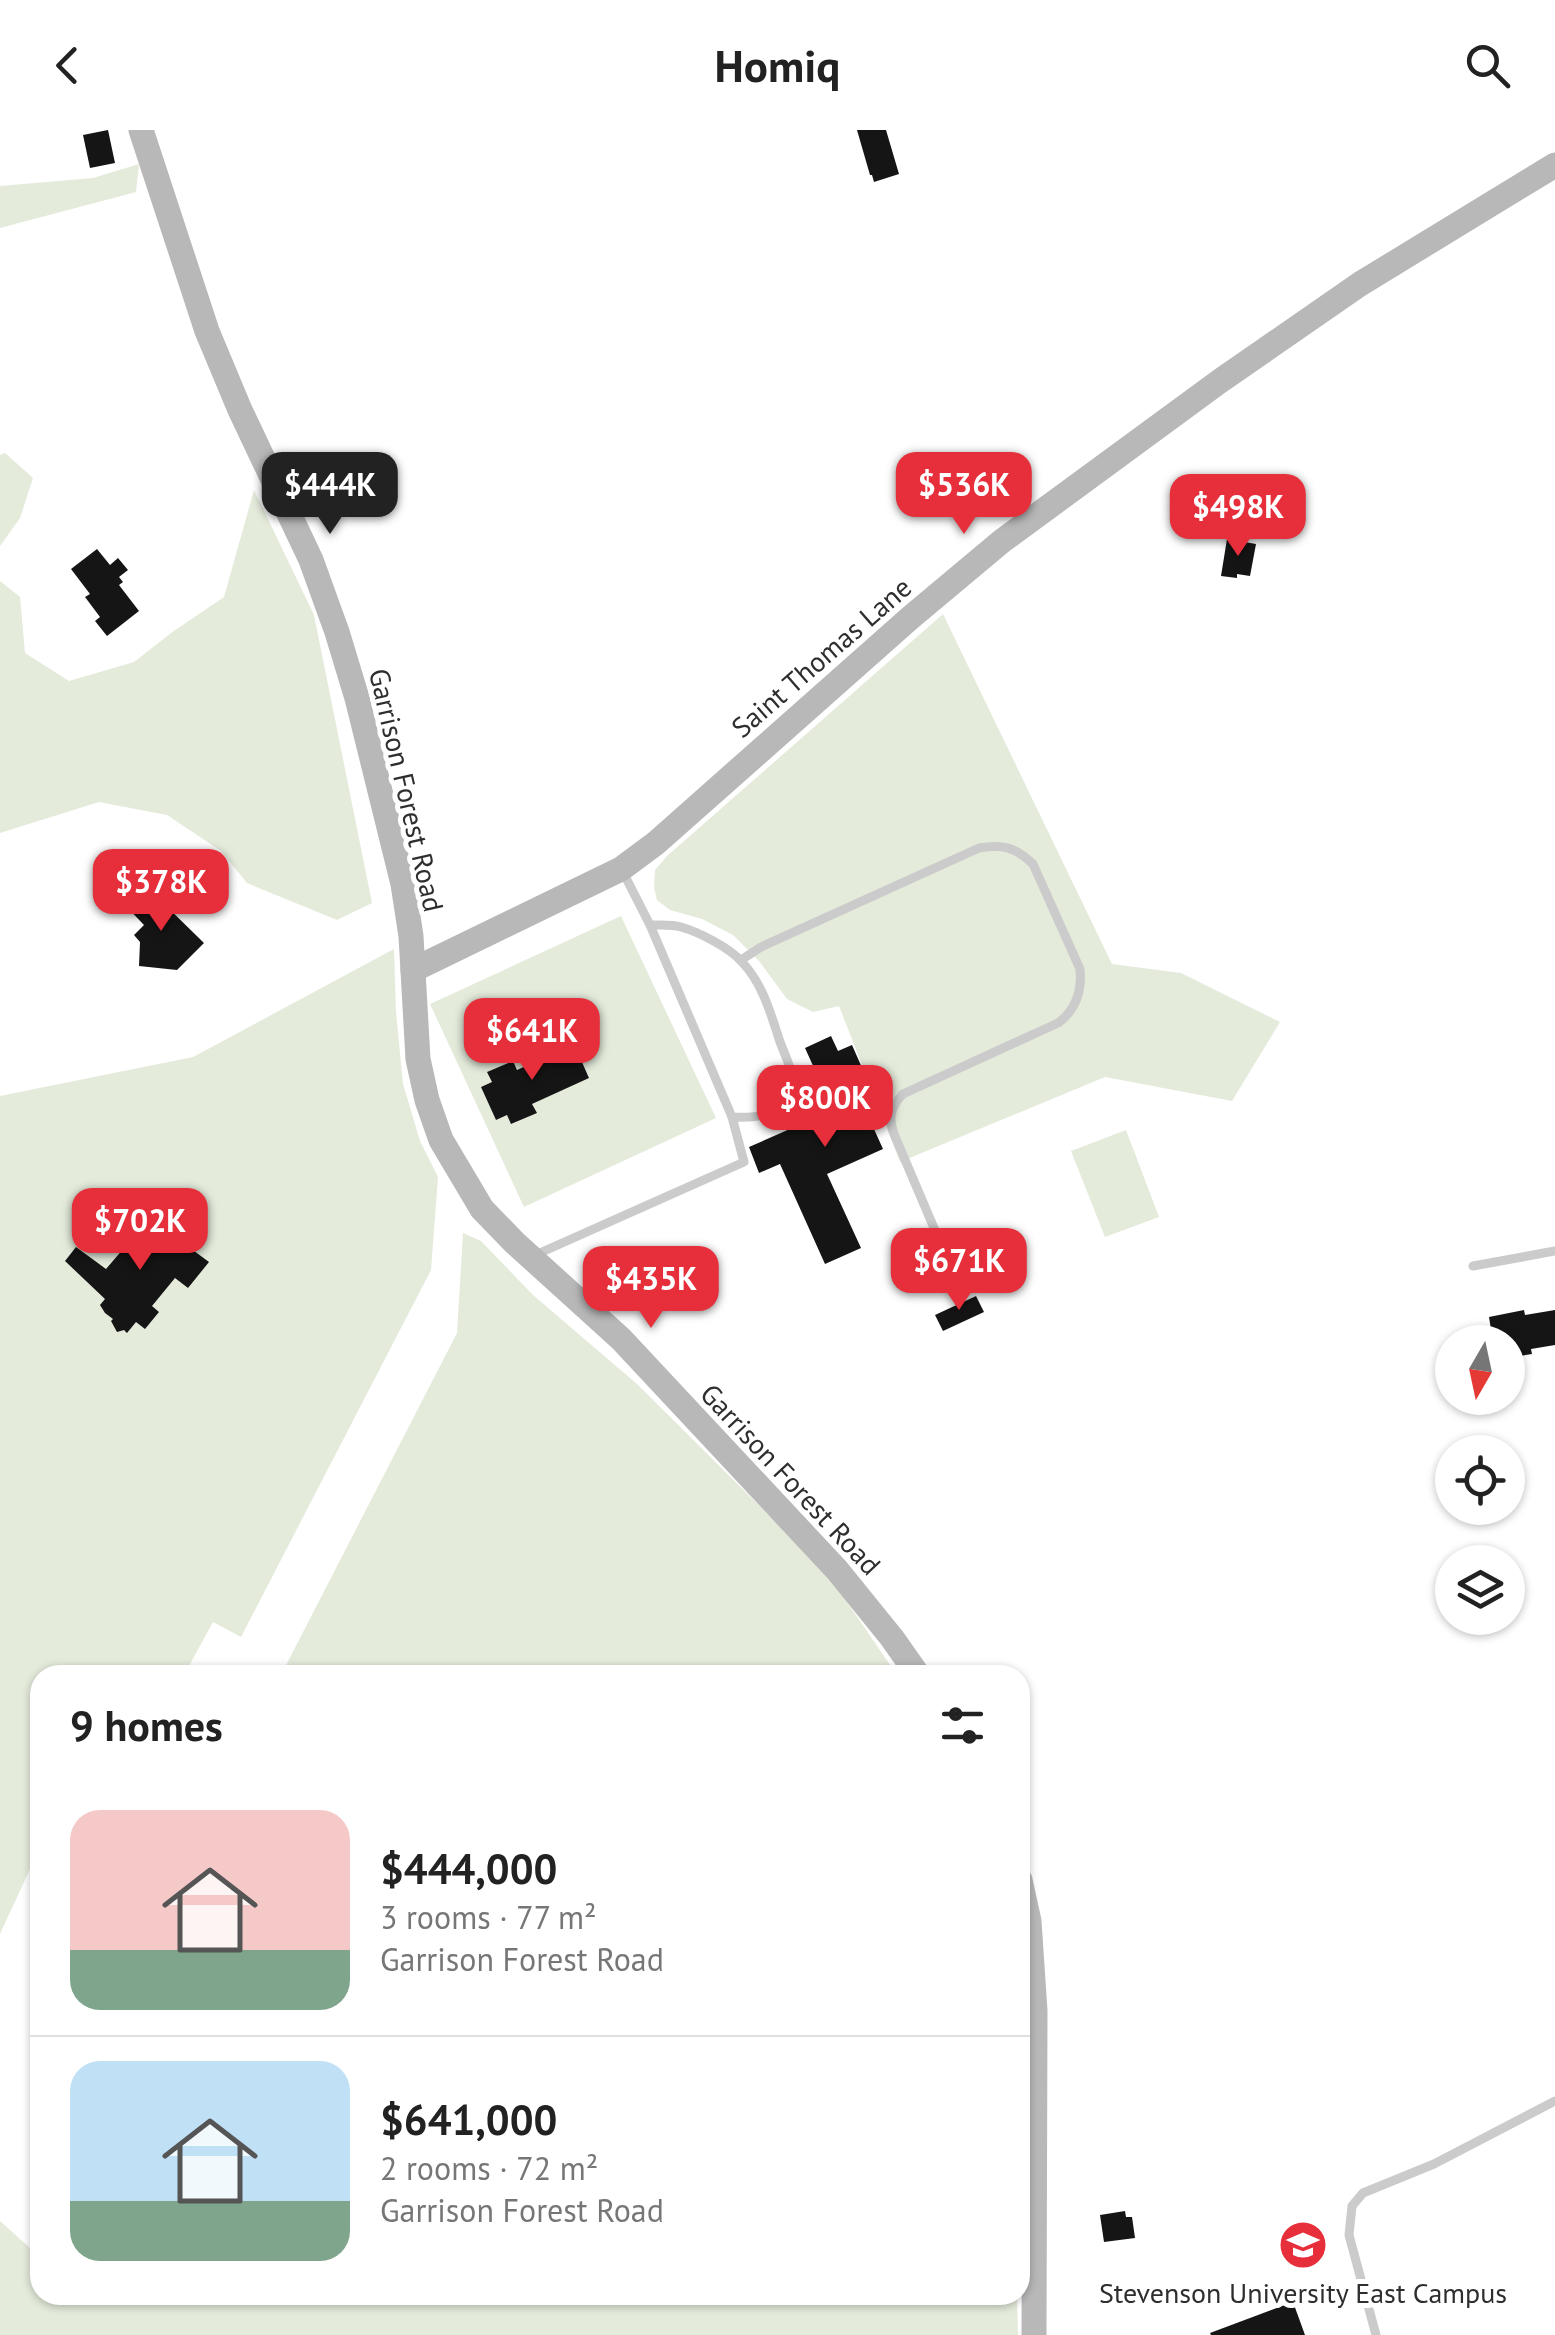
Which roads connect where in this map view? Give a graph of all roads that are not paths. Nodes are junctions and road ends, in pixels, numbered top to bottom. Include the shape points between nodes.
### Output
1 (140, 130) edge
2 (1555, 165) edge
3 (621, 869) junction
4 (650, 925) junction
5 (741, 960) junction
6 (414, 970) junction
7 (732, 1117) junction
8 (1555, 1251) edge
9 (530, 1257) junction
10 (1473, 1266) dead end
11 (952, 1268) dead end
12 (911, 1665) edge
13 (1030, 1936) edge
14 (1555, 2101) edge
15 (1034, 2335) edge
16 (1376, 2335) edge

1 - 6 main road, Garrison Forest Road via 208,331 337,632 403,884
2 - 3 main road, Saint Thomas Lane via 1360,284 1002,541
3 - 4 lane
3 - 6 main road, Saint Thomas Lane
4 - 5 lane via 678,926
4 - 7 lane
5 - 7 lane via 765,994 792,1078 783,1108
5 - 11 lane via 979,848 1007,848 1033,864 1080,969 1068,1016 903,1094 890,1113
6 - 9 main road, Garrison Forest Road via 418,1059 440,1140 482,1209
7 - 9 lane via 744,1162
8 - 10 lane
9 - 12 main road, Garrison Forest Road via 621,1339 837,1570
13 - 15 main road
14 - 16 lane via 1362,2193 1352,2206 1349,2235

